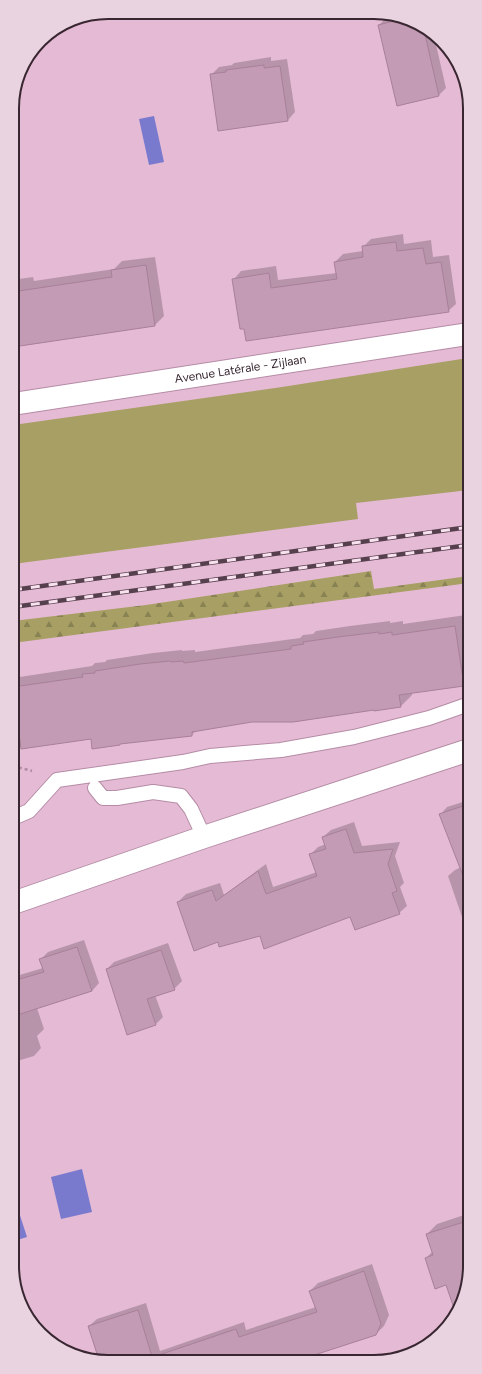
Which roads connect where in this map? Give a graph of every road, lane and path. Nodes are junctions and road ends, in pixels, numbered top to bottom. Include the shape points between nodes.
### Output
1 (463, 335) edge
2 (19, 403) edge
3 (463, 706) edge
4 (463, 752) edge
5 (95, 788) dead end
6 (19, 815) edge
7 (204, 838) junction
8 (19, 901) edge

1 - 2 main road, Avenue Latérale - Zijlaan
3 - 6 lane via 429,718 354,737 281,750 210,756 57,780 29,811
4 - 7 main road
5 - 7 lane via 103,798 154,792 181,796 191,809
7 - 8 main road

